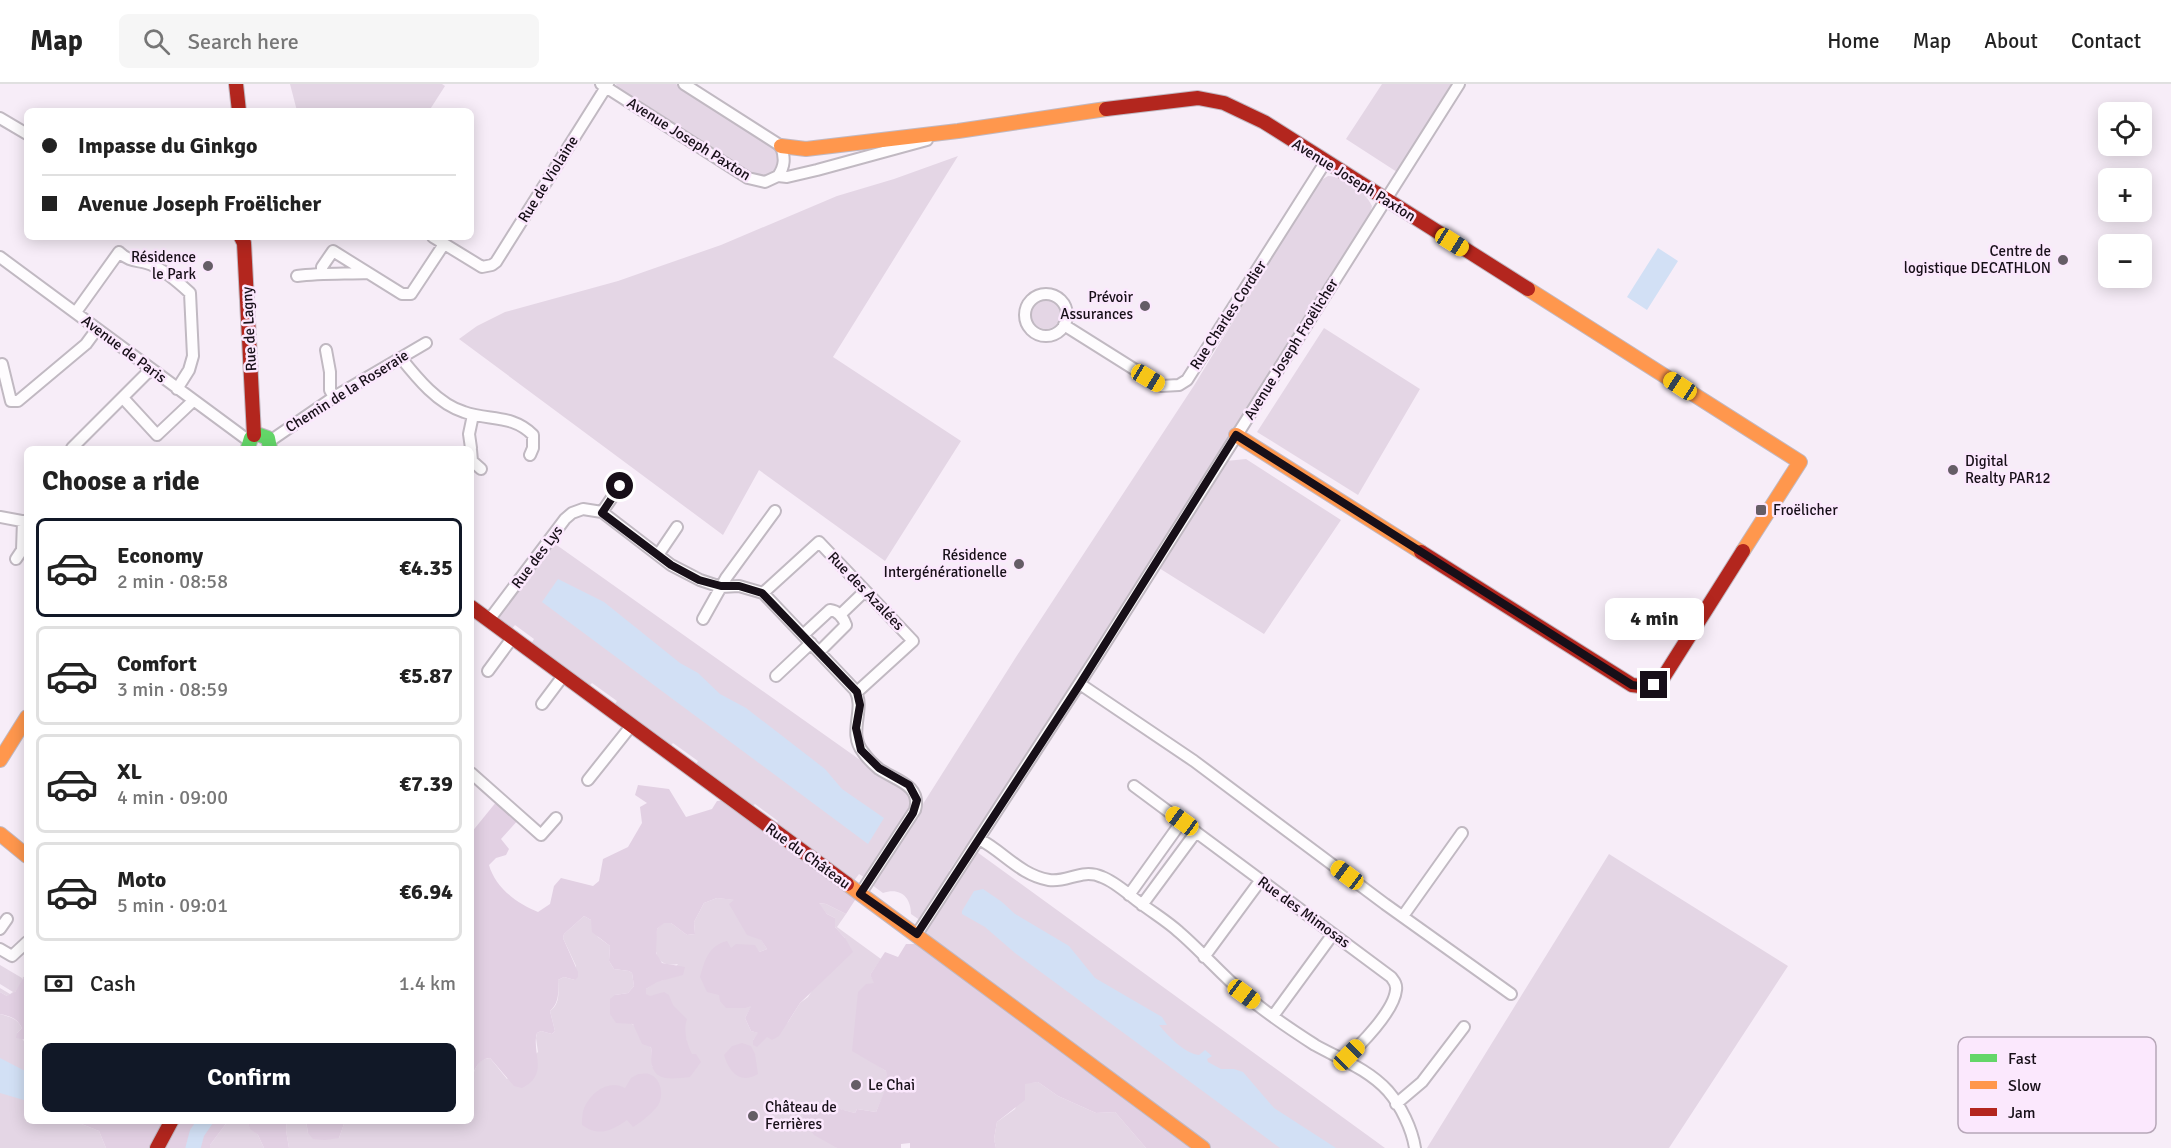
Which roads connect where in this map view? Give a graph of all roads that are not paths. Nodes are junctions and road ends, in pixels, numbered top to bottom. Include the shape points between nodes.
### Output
1 (236, 84) edge
2 (684, 84) edge
3 (1459, 84) edge
4 (605, 85) edge
5 (237, 108) edge
6 (0, 118) edge
7 (958, 131) junction
8 (24, 132) edge
9 (781, 146) junction
10 (1326, 161) junction
11 (778, 176) junction
12 (1385, 200) junction
13 (244, 240) edge
14 (438, 240) edge
15 (444, 244) junction
16 (0, 256) edge
17 (322, 273) junction
18 (369, 273) junction
19 (297, 276) dead end
20 (76, 312) junction
21 (1064, 325) junction
22 (97, 329) junction
23 (426, 343) dead end
24 (326, 350) dead end
25 (401, 358) junction
26 (2, 364) dead end
27 (151, 369) junction
28 (177, 389) junction
29 (334, 397) junction
30 (123, 398) junction
31 (193, 401) junction
32 (252, 415) junction
33 (473, 415) junction
34 (230, 428) junction
35 (1236, 435) junction
36 (250, 442) edge
37 (270, 445) edge
38 (74, 446) edge
39 (471, 446) edge
40 (531, 455) dead end
41 (1800, 462) joint
42 (474, 463) edge
43 (481, 469) dead end
44 (620, 486) dead end
45 (776, 511) dead end
46 (602, 513) junction
47 (0, 517) edge
48 (24, 521) edge
49 (677, 527) dead end
50 (24, 531) edge
51 (658, 555) junction
52 (16, 559) dead end
53 (721, 586) junction
54 (865, 591) junction
55 (762, 593) junction
56 (474, 609) edge
57 (840, 615) junction
58 (703, 619) dead end
59 (489, 620) junction
60 (513, 638) junction
61 (807, 639) junction
62 (819, 652) junction
63 (488, 671) dead end
64 (563, 676) junction
65 (776, 676) dead end
66 (1080, 684) junction
67 (857, 692) junction
68 (542, 704) dead end
69 (24, 720) edge
70 (631, 726) junction
71 (5, 741) edge
72 (0, 760) edge
73 (474, 776) edge
74 (588, 780) dead end
75 (1134, 786) dead end
76 (556, 818) dead end
77 (1182, 821) junction
78 (1196, 832) junction
79 (1462, 832) dead end
80 (0, 834) edge
81 (980, 839) junction
82 (24, 854) edge
83 (1260, 881) junction
84 (860, 894) junction
85 (1129, 895) junction
86 (1142, 905) junction
87 (1403, 916) junction
88 (7, 919) dead end
89 (0, 929) edge
90 (917, 934) junction
91 (1334, 934) junction
92 (24, 945) edge
93 (0, 949) edge
94 (1204, 957) junction
95 (1512, 994) dead end
96 (1273, 1016) junction
97 (1464, 1027) dead end
98 (1344, 1059) junction
99 (1396, 1104) junction
100 (170, 1124) edge
101 (157, 1148) edge
102 (1203, 1148) edge
103 (1415, 1148) edge

1 - 5 street
2 - 9 street, Avenue Joseph Paxton
3 - 12 street, Avenue Joseph Froëlicher
4 - 11 street, Avenue Joseph Paxton via 748,178 765,182
4 - 15 street, Rue de Violaine via 496,262 487,267 476,264
6 - 8 street
7 - 9 street, Avenue Joseph Paxton via 806,149
7 - 10 street, Avenue Joseph Paxton via 1198,98 1253,115
7 - 11 street, Avenue Joseph Paxton via 817,170
9 - 11 street via 784,164
10 - 12 street, Avenue Joseph Paxton
10 - 21 street, Rue Charles Cordier via 1187,380 1179,385 1161,386
12 - 35 street, Avenue Joseph Froëlicher
12 - 41 street, Avenue Joseph Paxton
13 - 32 street, Rue de Lagny
14 - 15 street
15 - 18 street via 411,294 402,294
16 - 20 street, Avenue de Paris
17 - 18 street
17 - 18 street via 333,252
17 - 19 street
20 - 22 street, Avenue de Paris
20 - 28 street via 119,252 126,260 153,265 173,279 190,293 192,356 189,370
21 - 21 street via 1067,311 1060,299 1047,293 1028,303 1025,320 1033,332 1053,334
22 - 26 street via 86,344 18,401 11,401
22 - 27 street, Avenue de Paris
23 - 25 street, Chemin de la Roseraie
24 - 29 street
25 - 29 street, Chemin de la Roseraie
25 - 33 street via 438,397
27 - 28 street, Avenue de Paris
27 - 30 street
28 - 31 street, Avenue de Paris
29 - 37 street, Chemin de la Roseraie
30 - 31 street via 157,435
30 - 38 street
31 - 34 street, Avenue de Paris
32 - 34 street via 247,424
32 - 36 street, Rue de Lagny
33 - 39 street
33 - 40 street via 506,419 524,426 533,435
34 - 36 street, Avenue de Paris
35 - 41 street, Avenue Joseph Froëlicher via 1632,685 1647,687 1661,681
35 - 66 street
36 - 37 street via 265,435
42 - 43 street
44 - 46 street
45 - 53 street
46 - 51 street
46 - 59 street, Rue des Lys via 582,509 565,519
47 - 48 street
49 - 51 street
50 - 52 street via 22,550
51 - 53 street via 699,580
53 - 55 street via 739,586
53 - 58 street
54 - 55 street, Rue des Azalées via 819,542
54 - 57 street
54 - 67 street, Rue des Azalées via 913,640
55 - 61 street
56 - 59 street, Rue du Château
57 - 61 street via 830,610
57 - 62 street via 846,625
59 - 60 street, Rue du Château
60 - 63 street
60 - 64 street, Rue du Château
61 - 62 street
61 - 65 street
62 - 67 street
64 - 68 street
64 - 70 street, Rue du Château
66 - 81 street
66 - 87 street via 1194,761
67 - 84 street via 860,705 856,728 861,750 879,768 911,781 917,800 915,810
69 - 71 street
70 - 74 street
70 - 84 street, Rue du Château
71 - 72 street
73 - 76 street via 541,835
75 - 77 street, Rue des Mimosas
77 - 78 street, Rue des Mimosas
77 - 85 street
78 - 83 street, Rue des Mimosas
78 - 86 street
79 - 87 street
80 - 82 street
81 - 85 street via 1036,877 1051,881 1091,874
81 - 90 street
83 - 91 street, Rue des Mimosas
83 - 94 street
84 - 90 street, Rue du Château
85 - 86 street
86 - 94 street via 1179,932
87 - 95 street
88 - 89 street
90 - 102 street, Rue du Château
91 - 96 street
91 - 98 street, Rue des Mimosas via 1391,977 1397,988 1382,1019
92 - 93 street via 12,956
94 - 96 street
96 - 98 street
97 - 99 street via 1422,1082
98 - 99 street via 1388,1092
99 - 103 street
100 - 101 street

